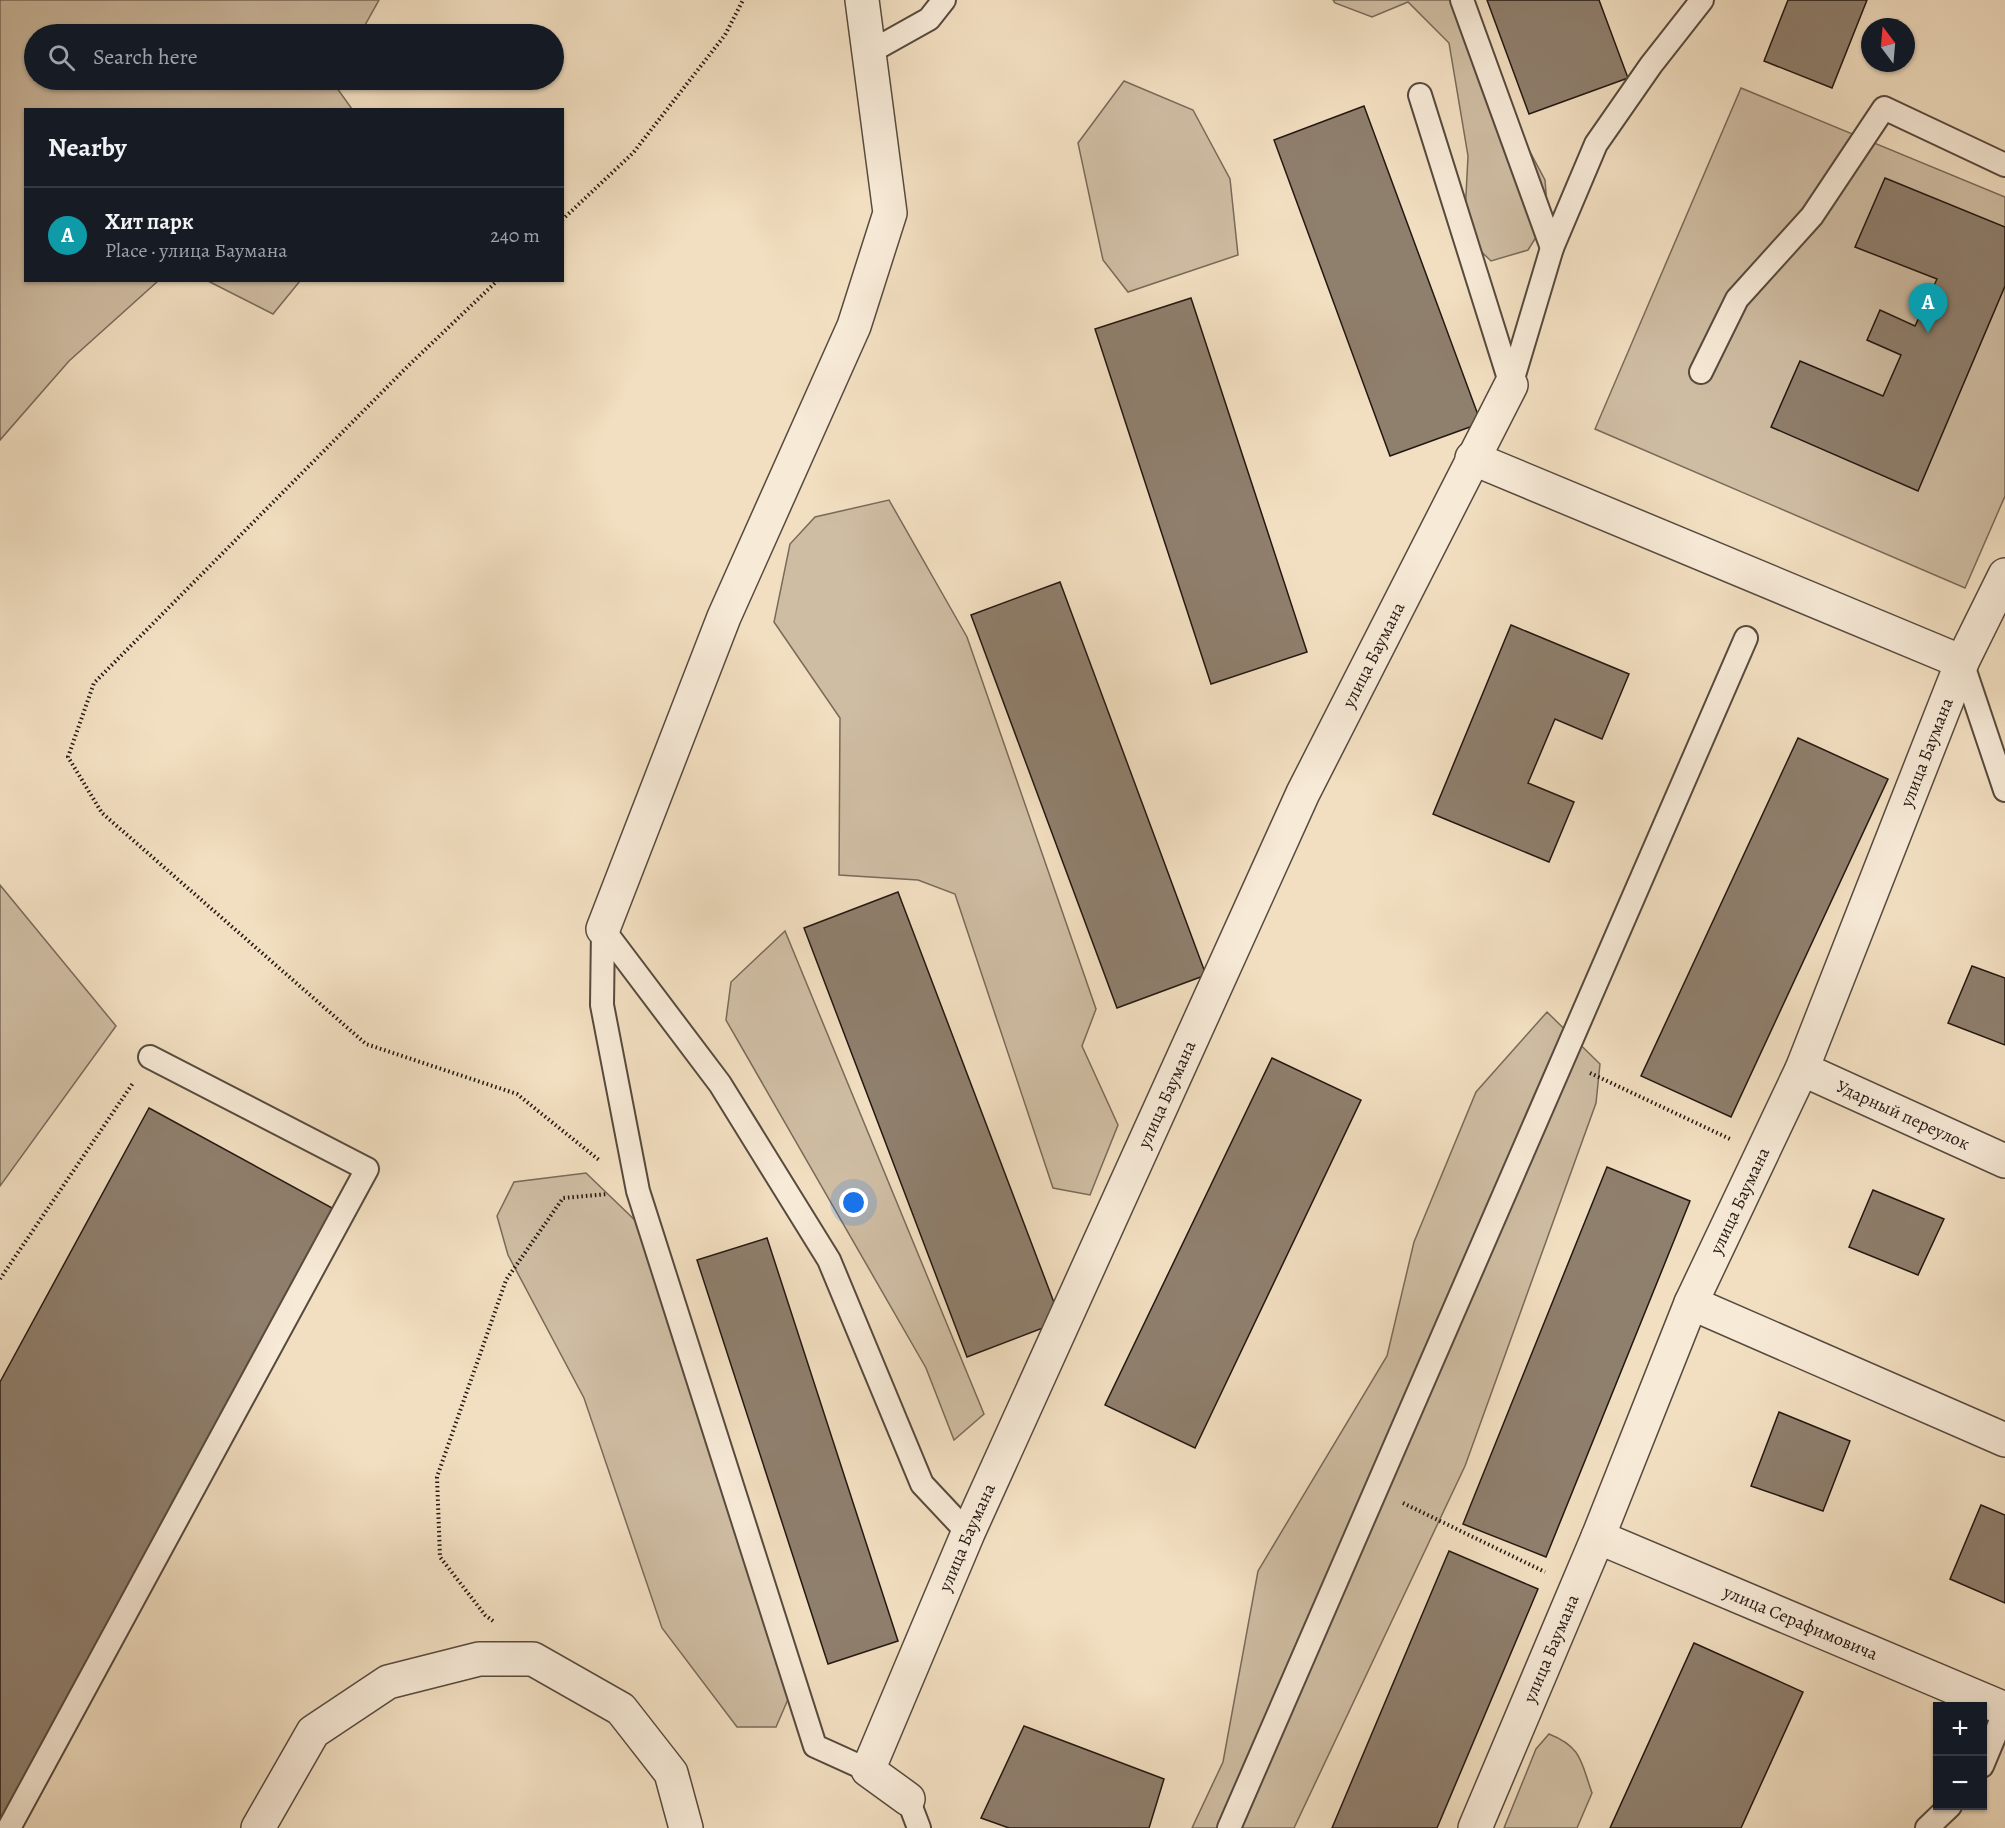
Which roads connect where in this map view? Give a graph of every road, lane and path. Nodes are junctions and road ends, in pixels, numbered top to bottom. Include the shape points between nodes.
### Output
1 (743, 0) edge
2 (862, 0) edge
3 (944, 0) edge
4 (1462, 0) edge
5 (1702, 0) edge
6 (870, 52) junction
7 (1420, 95) dead end
8 (2005, 165) edge
9 (564, 218) edge
10 (1552, 248) junction
11 (496, 282) edge
12 (1701, 372) dead end
13 (1511, 385) junction
14 (1472, 458) junction
15 (2005, 575) edge
16 (1746, 638) dead end
17 (1962, 662) junction
18 (2005, 790) edge
19 (603, 929) junction
20 (150, 1057) joint
21 (1563, 1059) junction
22 (1802, 1069) junction
23 (1761, 1154) junction
24 (2005, 1161) edge
25 (638, 1191) junction
26 (0, 1279) edge
27 (1691, 1304) junction
28 (2005, 1440) edge
29 (1376, 1490) junction
30 (968, 1533) junction
31 (1598, 1537) junction
32 (1577, 1588) junction
33 (502, 1628) dead end
34 (2005, 1710) edge
35 (1987, 1756) edge
36 (868, 1770) junction
37 (1946, 1810) edge
38 (914, 1814) edge
39 (9, 1828) edge
40 (258, 1828) edge
41 (686, 1828) edge
42 (1229, 1828) edge
43 (1475, 1828) edge
44 (1927, 1828) edge

1 - 9 path via 725,35 633,153
2 - 6 street
3 - 6 lane via 929,19
4 - 10 lane
5 - 10 lane via 1596,144
6 - 19 street via 890,213 854,326 724,617
7 - 13 lane
8 - 12 lane via 1884,108 1812,216 1737,299
10 - 13 lane
11 - 25 path via 94,683 68,757 102,813 366,1044 516,1094
13 - 14 street, улица Баумана
14 - 17 street
14 - 30 street, улица Баумана via 1303,793
15 - 17 street, улица Баумана
16 - 21 lane
17 - 18 lane
17 - 22 street, улица Баумана
19 - 25 lane via 602,1005
19 - 30 lane via 720,1084 829,1260 922,1484
20 - 26 path
20 - 39 lane via 367,1169
21 - 23 path
21 - 29 lane
22 - 23 street, улица Баумана
22 - 24 street, Ударный переулок
23 - 27 street, улица Баумана
25 - 33 path via 563,1198 550,1216 506,1280 437,1477 440,1557 485,1615
25 - 36 lane via 815,1746
27 - 28 street
27 - 31 street, улица Баумана
29 - 32 path
29 - 42 lane
30 - 36 street, улица Баумана
31 - 32 street, улица Баумана
31 - 34 street, улица Серафимовича
32 - 43 street, улица Баумана
34 - 35 lane
36 - 38 street
37 - 44 lane
40 - 41 street via 313,1732 388,1682 478,1659 533,1659 621,1709 671,1773

